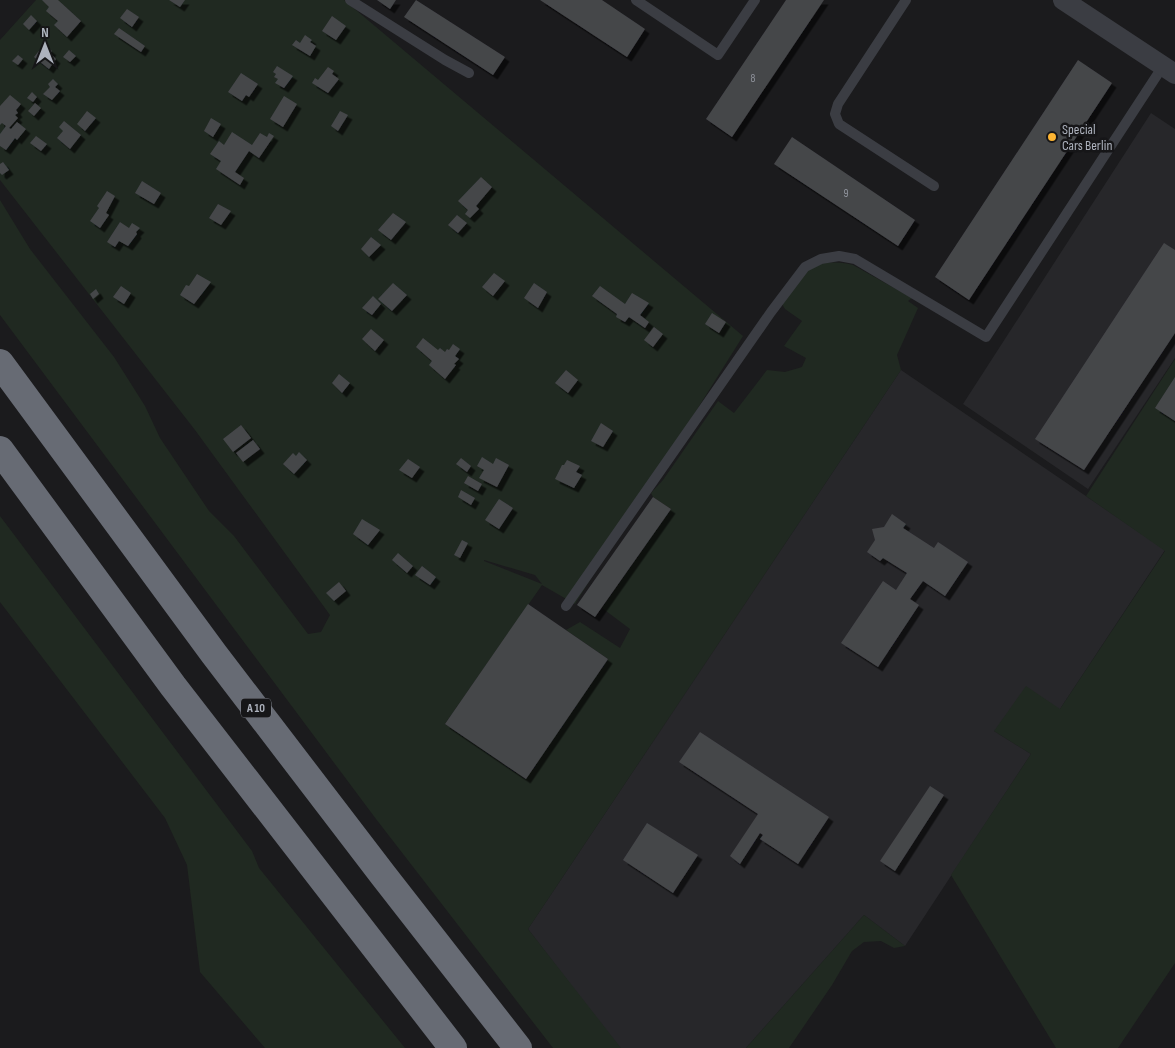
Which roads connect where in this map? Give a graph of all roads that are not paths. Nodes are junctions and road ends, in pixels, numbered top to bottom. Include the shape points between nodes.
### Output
1 (350, 0) edge
2 (636, 0) edge
3 (755, 0) edge
4 (906, 0) edge
5 (1063, 0) edge
6 (1169, 70) edge
7 (469, 73) dead end
8 (934, 186) dead end
9 (0, 363) edge
10 (0, 450) edge
11 (566, 606) dead end
12 (453, 1048) edge
13 (518, 1048) edge

1 - 7 lane
2 - 3 lane via 718,55
4 - 8 lane via 838,104 835,114 839,124
5 - 6 street
6 - 11 lane via 986,337 855,259 839,256 821,259 805,267
9 - 13 highway, A 10 via 226,670
10 - 12 highway via 173,686

